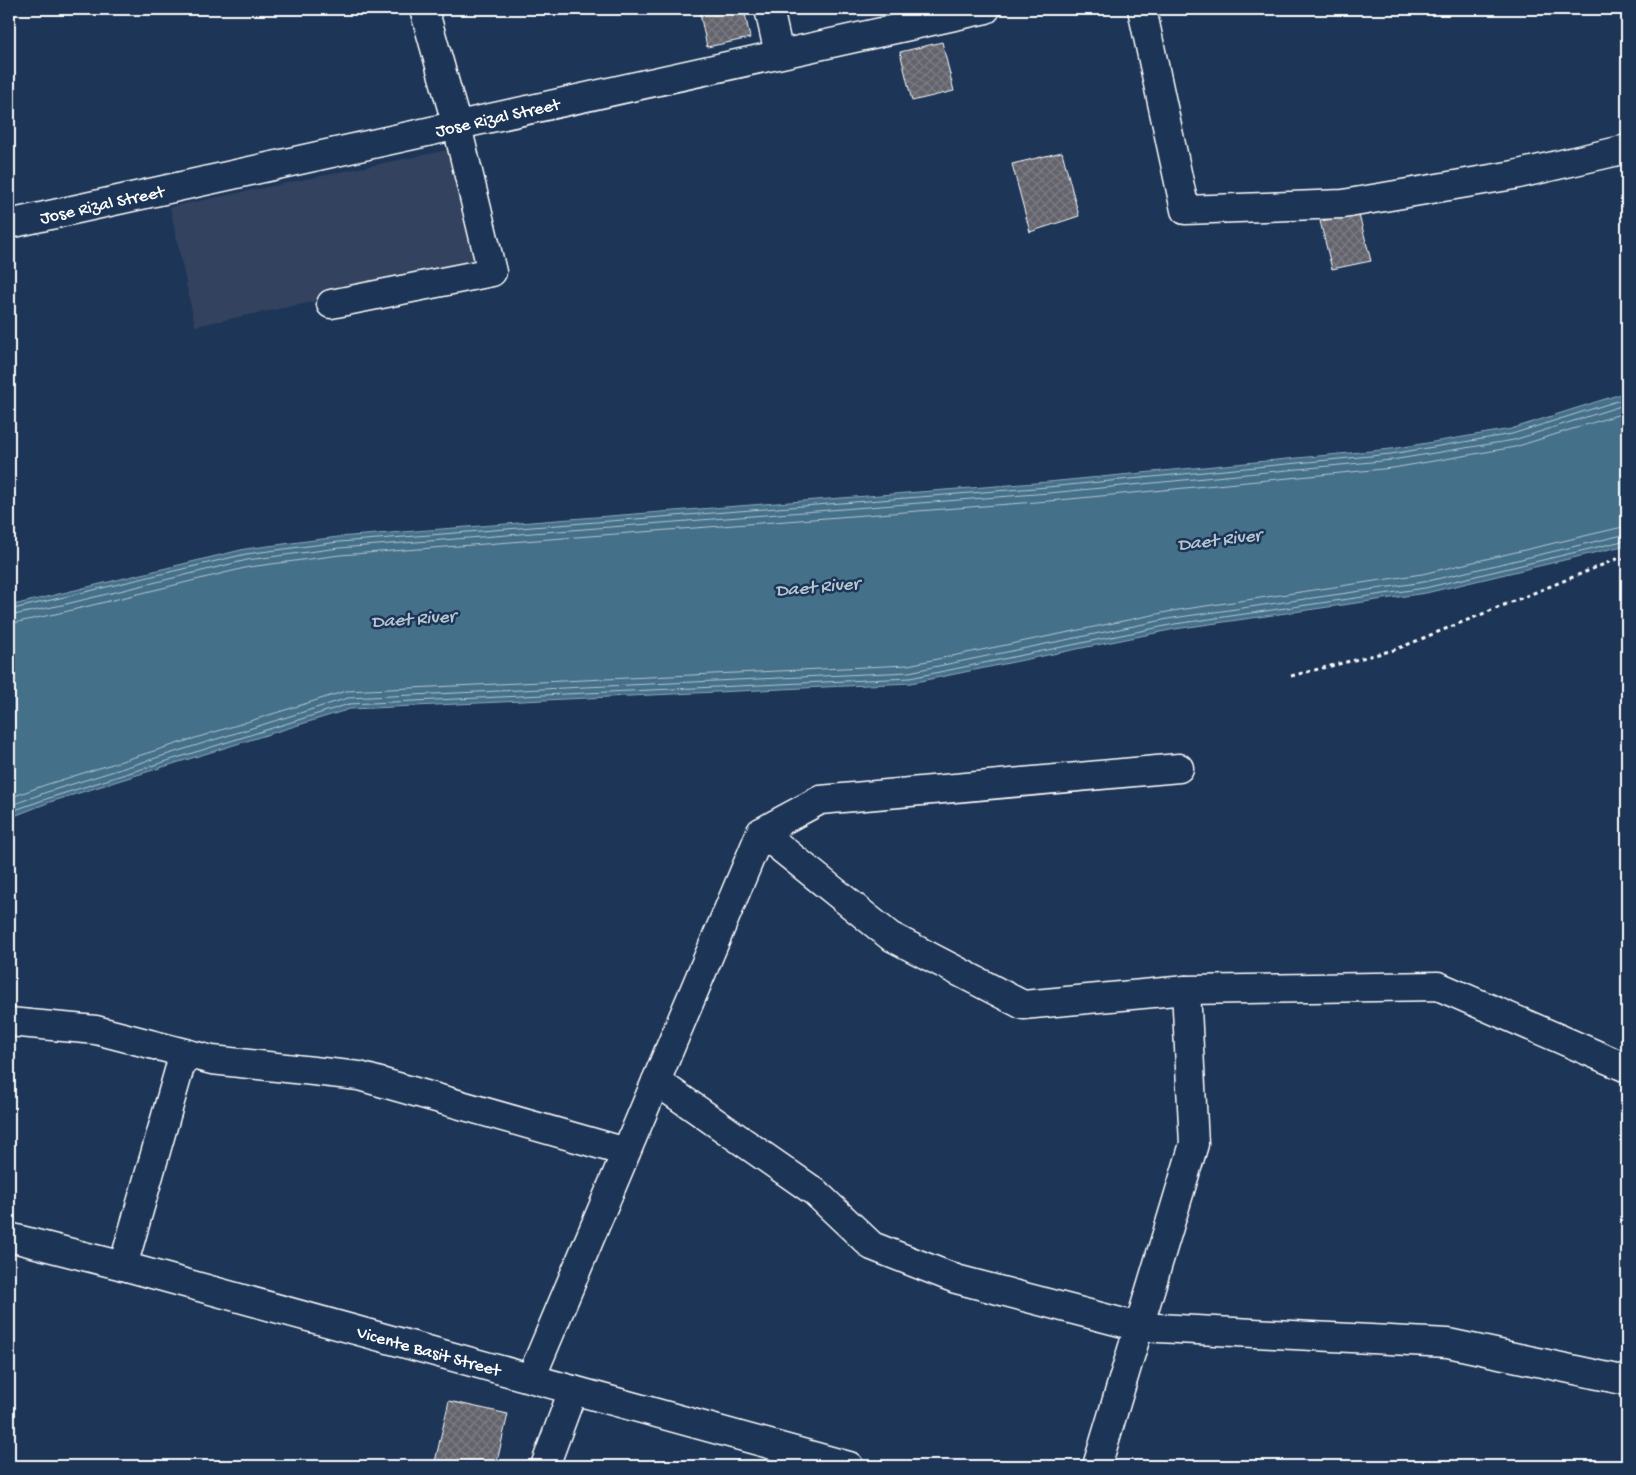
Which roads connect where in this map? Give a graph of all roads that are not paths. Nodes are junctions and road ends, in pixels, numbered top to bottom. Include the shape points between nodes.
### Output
1 (424, 9) edge
2 (769, 9) edge
3 (986, 9) edge
4 (1142, 9) edge
5 (779, 54) junction
6 (457, 126) junction
7 (1627, 149) edge
8 (9, 224) edge
9 (331, 304) dead end
10 (1179, 768) dead end
11 (761, 832) junction
12 (1186, 990) junction
13 (9, 1022) edge
14 (184, 1053) junction
15 (1627, 1068) edge
16 (656, 1081) junction
17 (626, 1152) junction
18 (9, 1237) edge
19 (123, 1266) junction
20 (1138, 1327) junction
21 (531, 1378) junction
22 (1627, 1381) edge
23 (573, 1390) junction
24 (545, 1466) edge
25 (848, 1466) edge
26 (1097, 1466) edge

1 - 6 street
2 - 5 street
3 - 5 street, Jose Rizal Street
4 - 7 street via 1185,210 1343,204 1514,175
5 - 6 street, Jose Rizal Street
6 - 8 street, Jose Rizal Street
6 - 9 street via 492,272
10 - 11 street via 820,800
11 - 12 street via 890,936 1023,1006
11 - 16 street
12 - 15 street via 1438,986
12 - 20 street via 1194,1144
13 - 14 street via 96,1030
14 - 17 street via 212,1060 359,1076
14 - 19 street
16 - 17 street
16 - 20 street via 815,1192 872,1246 956,1279
17 - 21 street
18 - 19 street, Vicente Basit Street
19 - 21 street, Vicente Basit Street
20 - 22 street via 1448,1343
20 - 26 street
21 - 23 street, Vicente Basit Street
23 - 24 street
23 - 25 street, Vicente Basit Street

